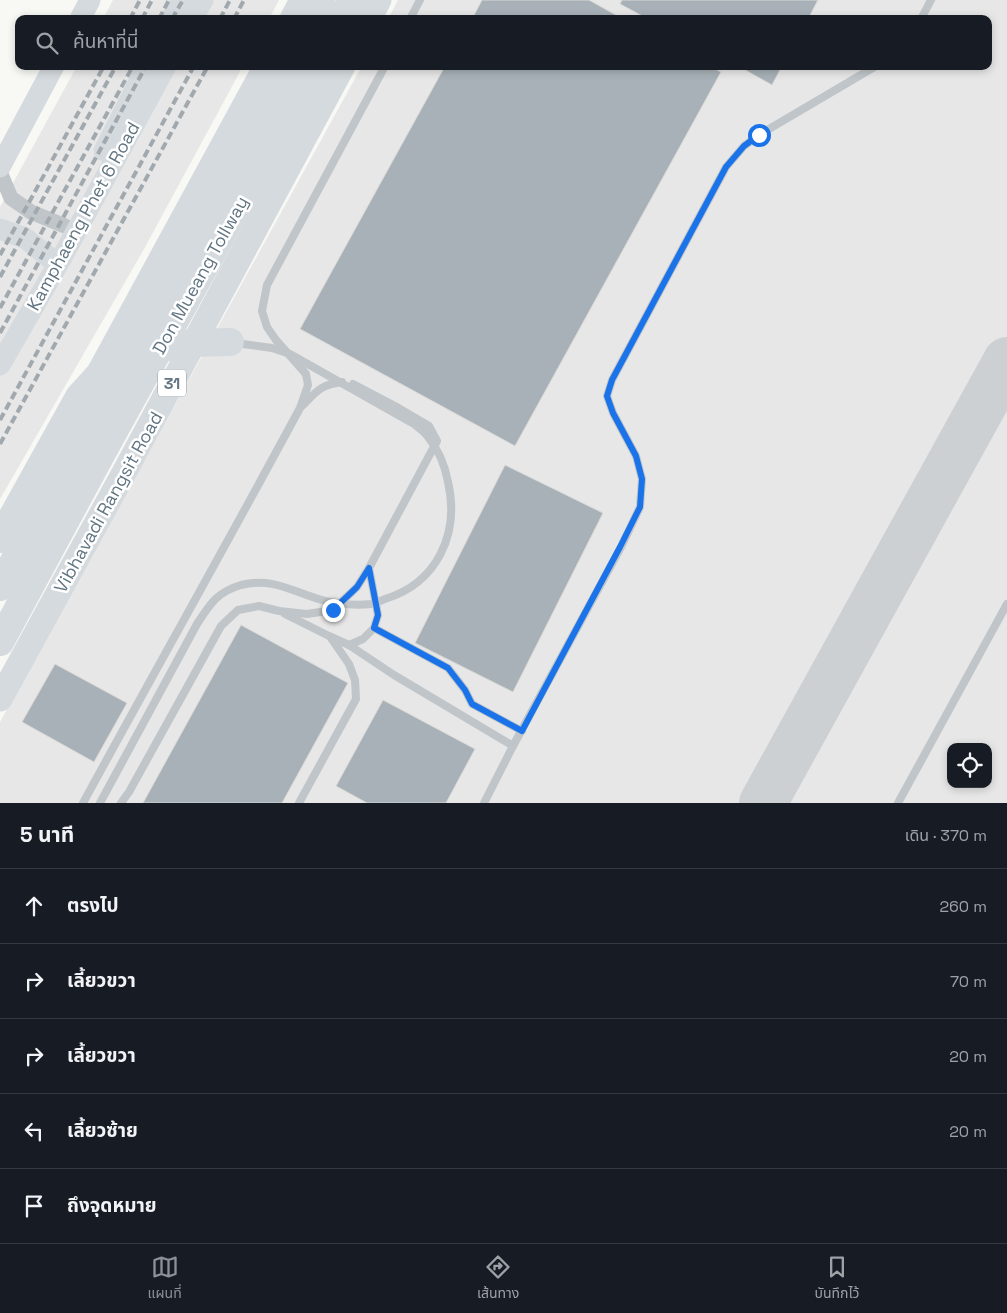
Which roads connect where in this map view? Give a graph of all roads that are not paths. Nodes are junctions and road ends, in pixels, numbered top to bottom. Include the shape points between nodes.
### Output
1 (90, 0) edge
2 (182, 0) edge
3 (203, 0) edge
4 (302, 0) edge
5 (321, 0) edge
6 (352, 0) edge
7 (379, 0) edge
8 (420, 0) edge
9 (931, 0) edge
10 (82, 15) edge
11 (173, 15) edge
12 (194, 15) edge
13 (294, 15) edge
14 (313, 15) edge
15 (343, 15) edge
16 (371, 15) edge
17 (412, 15) edge
18 (923, 15) edge
19 (52, 70) edge
20 (145, 70) edge
21 (164, 70) edge
22 (264, 70) edge
23 (283, 70) edge
24 (313, 70) edge
25 (341, 70) edge
26 (383, 70) edge
27 (869, 70) edge
28 (0, 167) edge
29 (0, 172) edge
30 (65, 226) junction
31 (0, 229) edge
32 (51, 259) junction
33 (230, 342) joint
34 (0, 345) edge
35 (0, 365) edge
36 (300, 408) junction
37 (0, 539) edge
38 (0, 553) edge
39 (369, 568) junction
40 (0, 587) edge
41 (1007, 604) edge
42 (279, 611) junction
43 (374, 628) junction
44 (329, 636) junction
45 (0, 642) edge
46 (349, 645) junction
47 (0, 699) edge
48 (522, 731) junction
49 (513, 746) junction
50 (129, 792) junction
51 (83, 803) edge
52 (100, 803) edge
53 (122, 803) edge
54 (127, 803) edge
55 (299, 803) edge
56 (484, 803) edge
57 (898, 803) edge

1 - 10 main road
2 - 11 main road
3 - 12 main road
4 - 13 highway
5 - 14 highway
6 - 15 highway
7 - 16 highway
8 - 17 lane
9 - 18 lane
19 - 28 main road
20 - 30 main road, Kamphaeng Phet 6 Road
21 - 35 main road, Kamphaeng Phet 6 Road
22 - 38 highway
23 - 40 highway, Don Mueang Tollway
24 - 45 highway, Don Mueang Tollway / 31
25 - 47 highway, Vibhavadi Rangsit Road / 31
26 - 36 lane via 267,285 262,311 267,327 306,374 308,385
27 - 48 lane via 759,135 744,146 726,167 616,372 607,396 636,456 642,479 640,507
29 - 30 street via 12,198 31,212
30 - 32 main road, Kamphaeng Phet 6 Road
31 - 32 main road via 25,238
32 - 34 main road, Kamphaeng Phet 6 Road
33 - 37 highway via 189,343 142,352 109,364 79,397
33 - 52 lane via 290,354 414,424 427,435 447,476 452,510 450,530 436,563 424,578 398,595 371,604 349,605 321,600 264,582 226,590 212,601 197,624
36 - 39 lane via 320,388 349,382 429,426 437,441
36 - 51 lane
39 - 42 lane via 357,587 333,610 307,614
39 - 43 lane via 378,615
41 - 57 lane
42 - 44 lane
42 - 50 lane via 260,606 238,610 221,626
43 - 46 lane via 364,639
43 - 48 lane via 448,668 472,704
44 - 46 lane
44 - 55 lane via 349,664 355,680 356,699
46 - 49 lane
48 - 49 lane
49 - 56 lane
50 - 53 lane
50 - 54 lane

